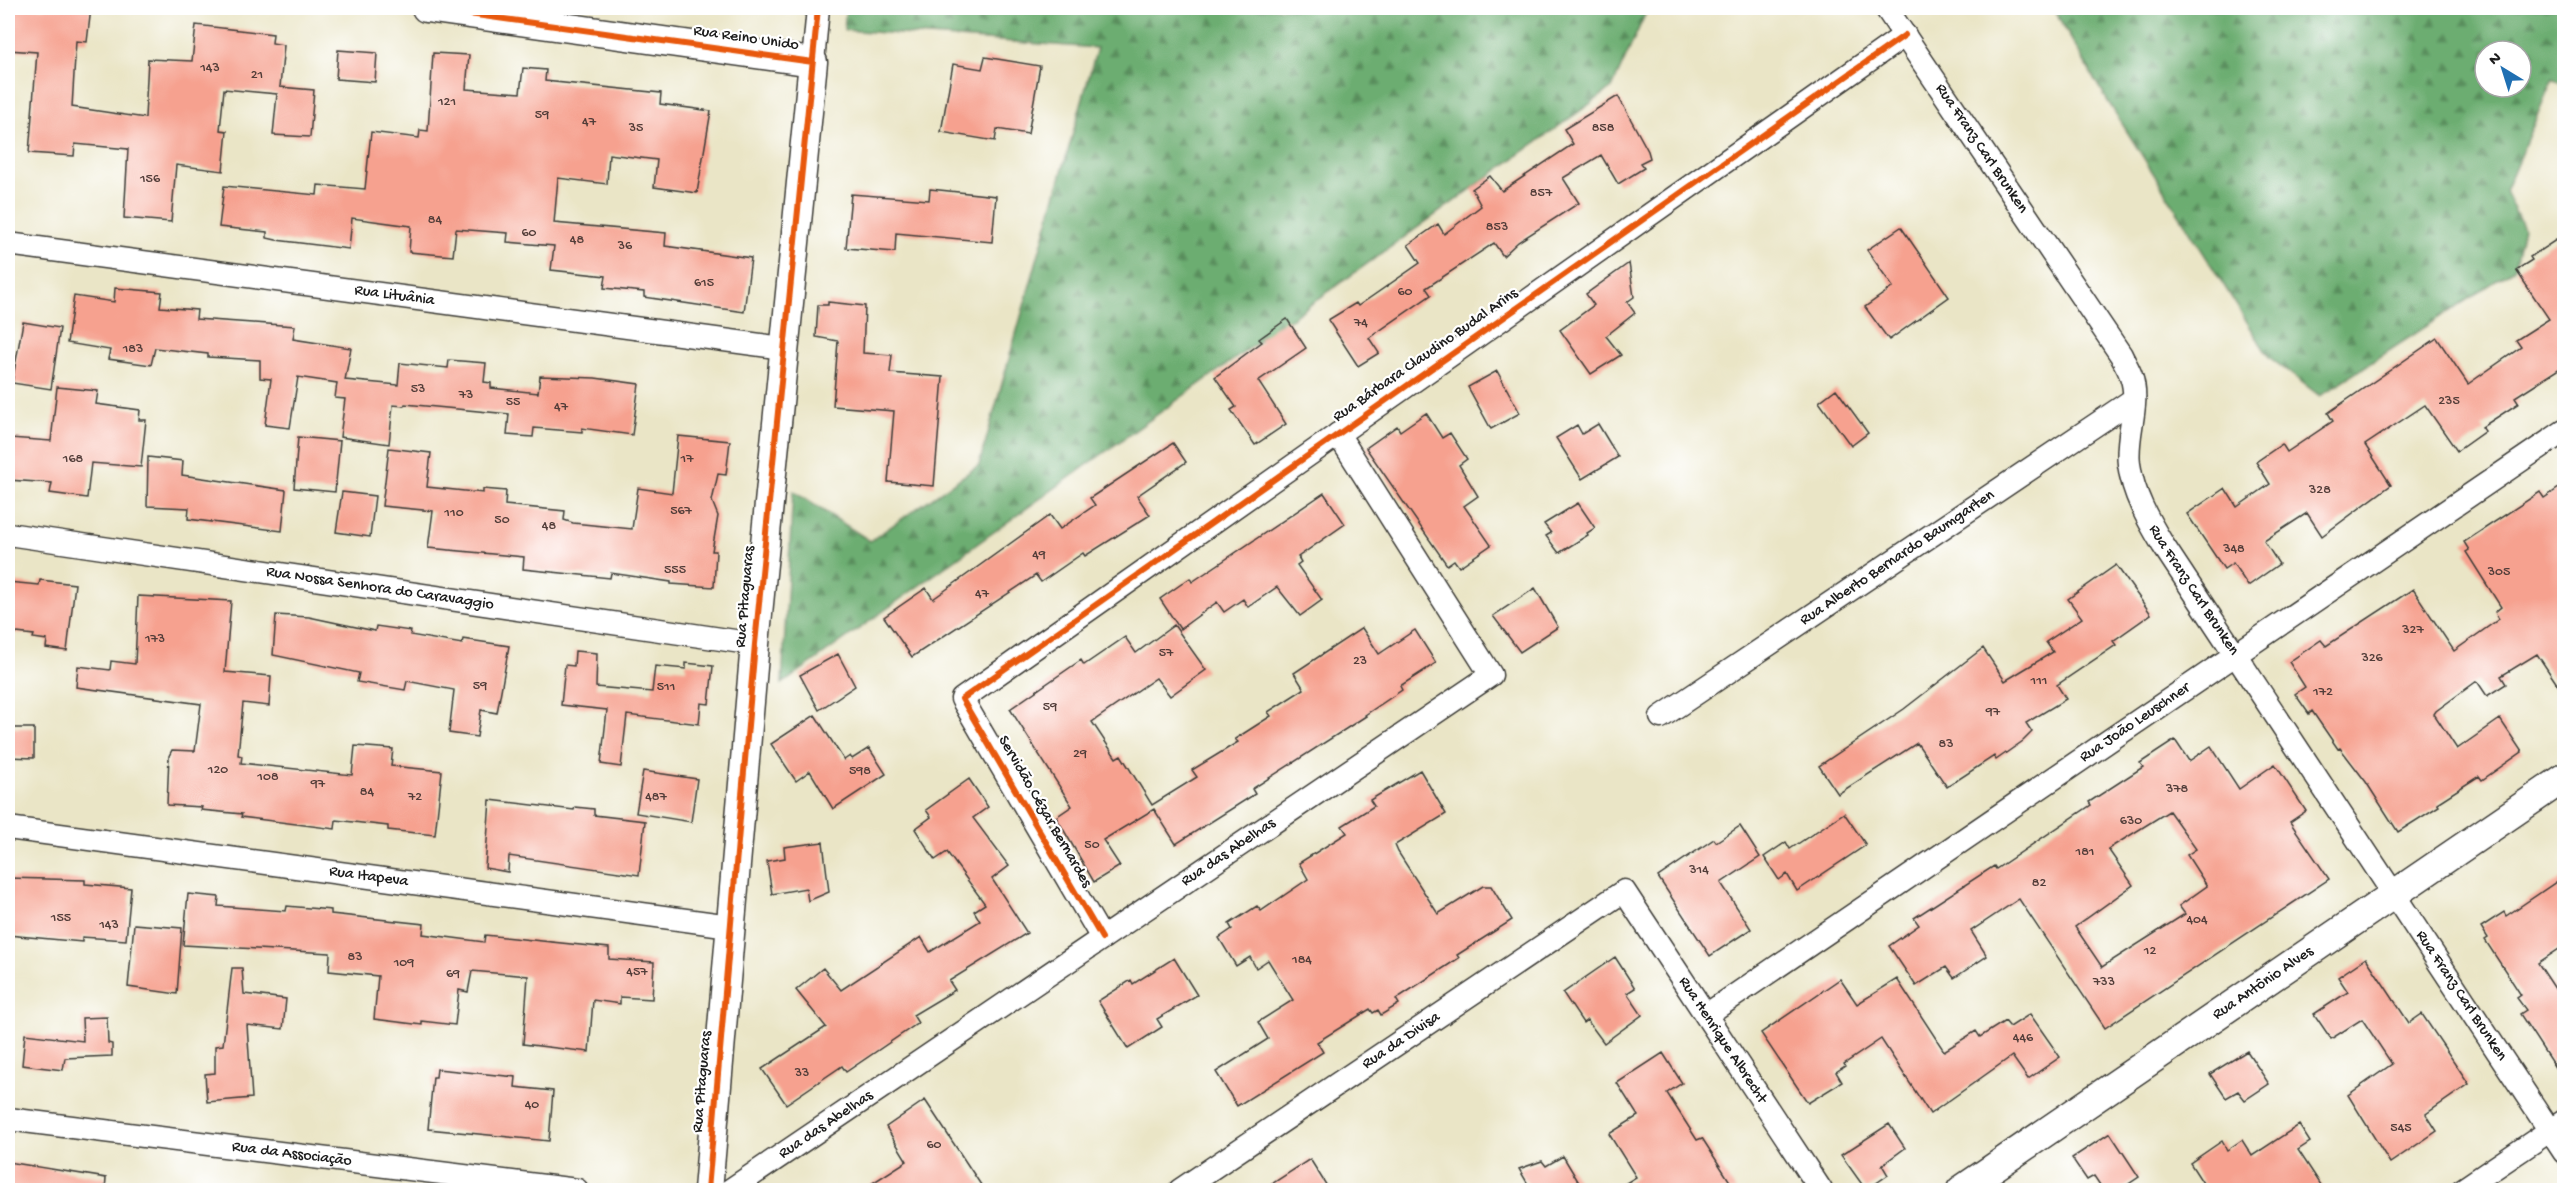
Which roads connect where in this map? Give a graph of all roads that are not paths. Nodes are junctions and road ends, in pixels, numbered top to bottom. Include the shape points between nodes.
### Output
1 (426, 8) edge
2 (818, 8) edge
3 (1886, 8) edge
4 (1905, 35) junction
5 (813, 62) junction
6 (8, 244) edge
7 (783, 348) junction
8 (2134, 399) junction
9 (2565, 431) edge
10 (1338, 434) junction
11 (8, 534) edge
12 (755, 644) junction
13 (2236, 655) junction
14 (962, 699) joint
15 (1661, 717) dead end
16 (2565, 778) edge
17 (8, 828) edge
18 (1624, 891) joint
19 (2394, 894) junction
20 (730, 926) junction
21 (1102, 938) junction
22 (1706, 1016) junction
23 (8, 1119) edge
24 (2558, 1126) edge
25 (2565, 1152) edge
26 (577, 1191) edge
27 (708, 1191) edge
28 (730, 1191) edge
29 (1180, 1191) edge
30 (1821, 1191) edge
31 (1961, 1191) edge
32 (2462, 1191) edge

1 - 5 street, Rua Reino Unido
2 - 5 street, Rua Pitaguaras
3 - 4 street, Rua Franz Carl Brunken
4 - 8 street, Rua Franz Carl Brunken via 2121,355 2132,376
4 - 10 street, Rua Bárbara Claudino Budal Arins
5 - 7 street, Rua Pitaguaras
6 - 7 street, Rua Lituânia
7 - 12 street, Rua Pitaguaras
8 - 13 street, Rua Franz Carl Brunken via 2128,440 2134,491 2163,545
8 - 15 street, Rua Alberto Bernardo Baumgarten
9 - 13 street, Rua João Leuschner
10 - 14 street, Rua Bárbara Claudino Budal Arins
10 - 21 street, Rua das Abelhas via 1491,675
11 - 12 street, Rua Nossa Senhora do Caravaggio
12 - 20 street, Rua Pitaguaras
13 - 19 street, Rua Franz Carl Brunken
13 - 22 street, Rua João Leuschner
14 - 21 street, Servidão Cézar Bernardes
16 - 19 street, Rua Antônio Alves
17 - 20 street, Rua Itapeva
18 - 22 street, Rua Henrique Albrecht
18 - 29 street, Rua da Divisa
19 - 24 street, Rua Franz Carl Brunken
19 - 31 street, Rua Antônio Alves
20 - 27 street, Rua Pitaguaras
21 - 28 street, Rua das Abelhas
22 - 30 street, Rua Henrique Albrecht
23 - 26 street, Rua da Associação
24 - 25 street, Rua Franz Carl Brunken
24 - 32 street

